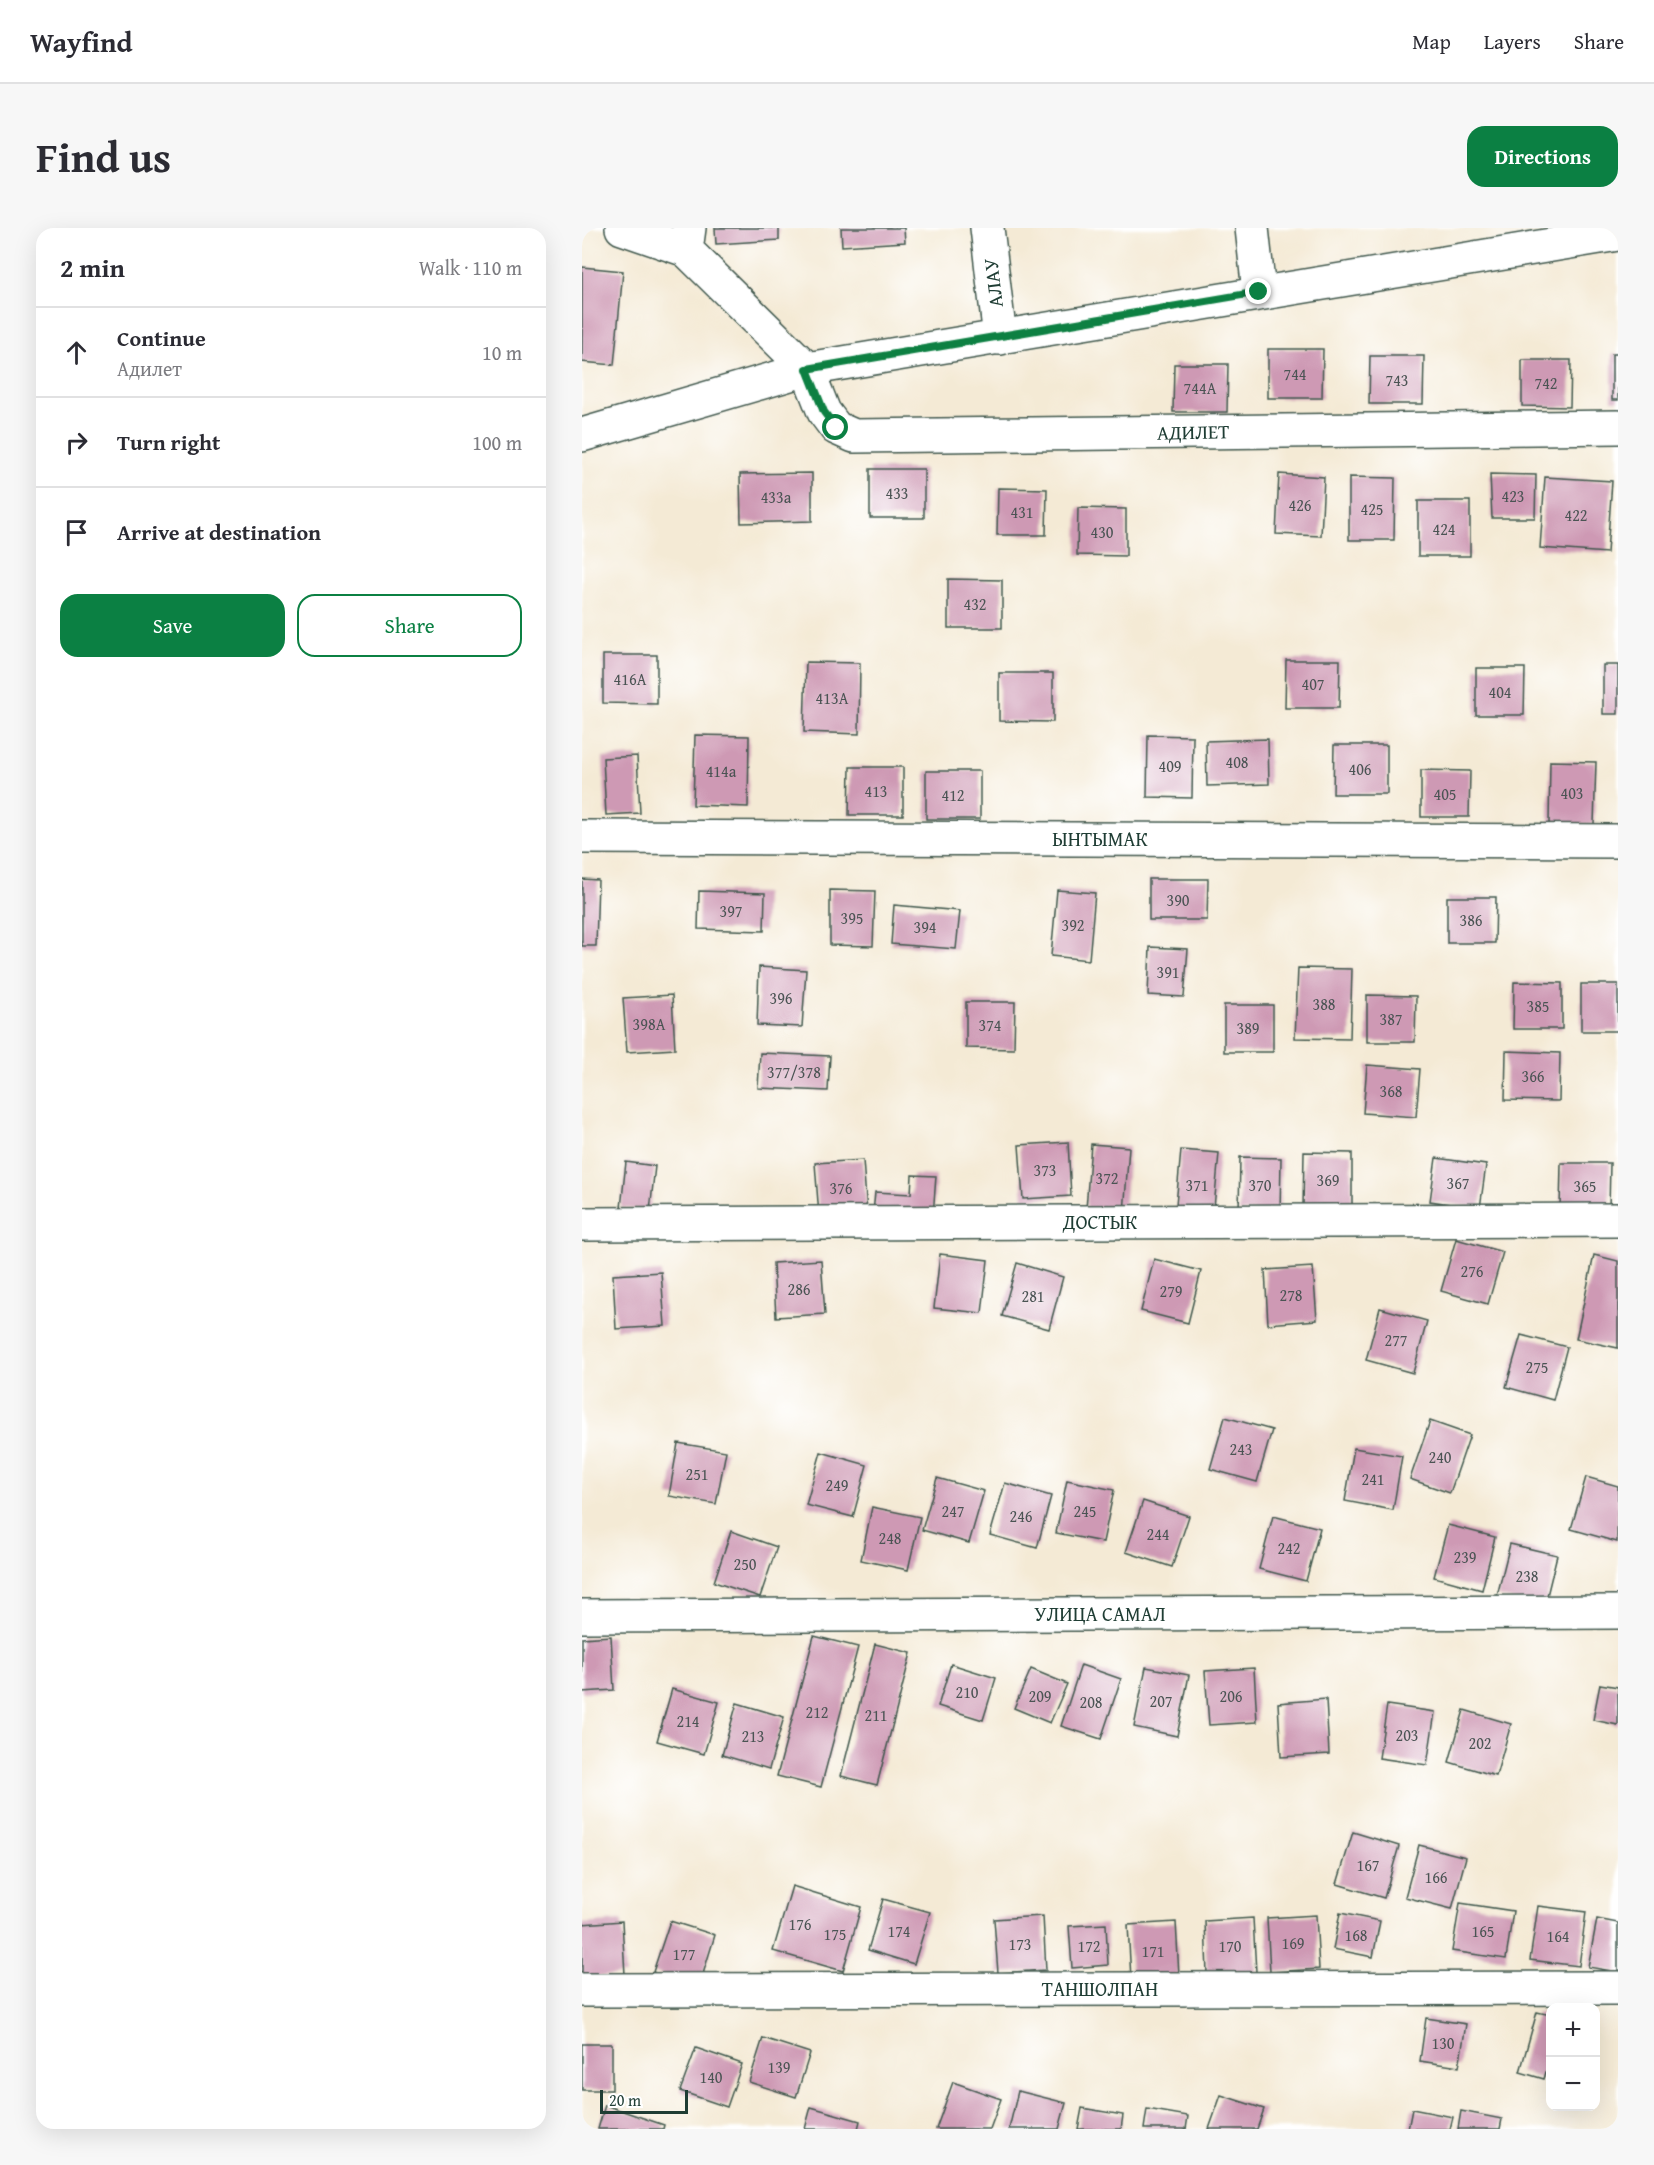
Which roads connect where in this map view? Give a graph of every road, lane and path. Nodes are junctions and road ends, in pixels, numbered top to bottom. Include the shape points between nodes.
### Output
1 (622, 228) edge
2 (987, 228) edge
3 (1252, 228) edge
4 (1618, 234) edge
5 (687, 239) edge
6 (1479, 242) edge
7 (1259, 292) junction
8 (1000, 338) junction
9 (807, 369) junction
10 (1618, 427) edge
11 (582, 435) edge
12 (582, 837) edge
13 (1618, 841) edge
14 (1618, 1220) edge
15 (582, 1224) edge
16 (1618, 1612) edge
17 (582, 1616) edge
18 (1618, 1988) edge
19 (582, 1990) edge

1 - 5 street
2 - 8 street, АЛАУ
3 - 7 street
4 - 6 street
5 - 9 street
6 - 7 street
7 - 8 street
8 - 9 street
9 - 10 street, АДИЛЕТ via 824,412 836,428 854,436
9 - 11 street
12 - 13 street, ЫНТЫМАК
14 - 15 street, ДОСТЫК
16 - 17 street, УЛИЦА САМАЛ
18 - 19 street, ТАНШОЛПАН

